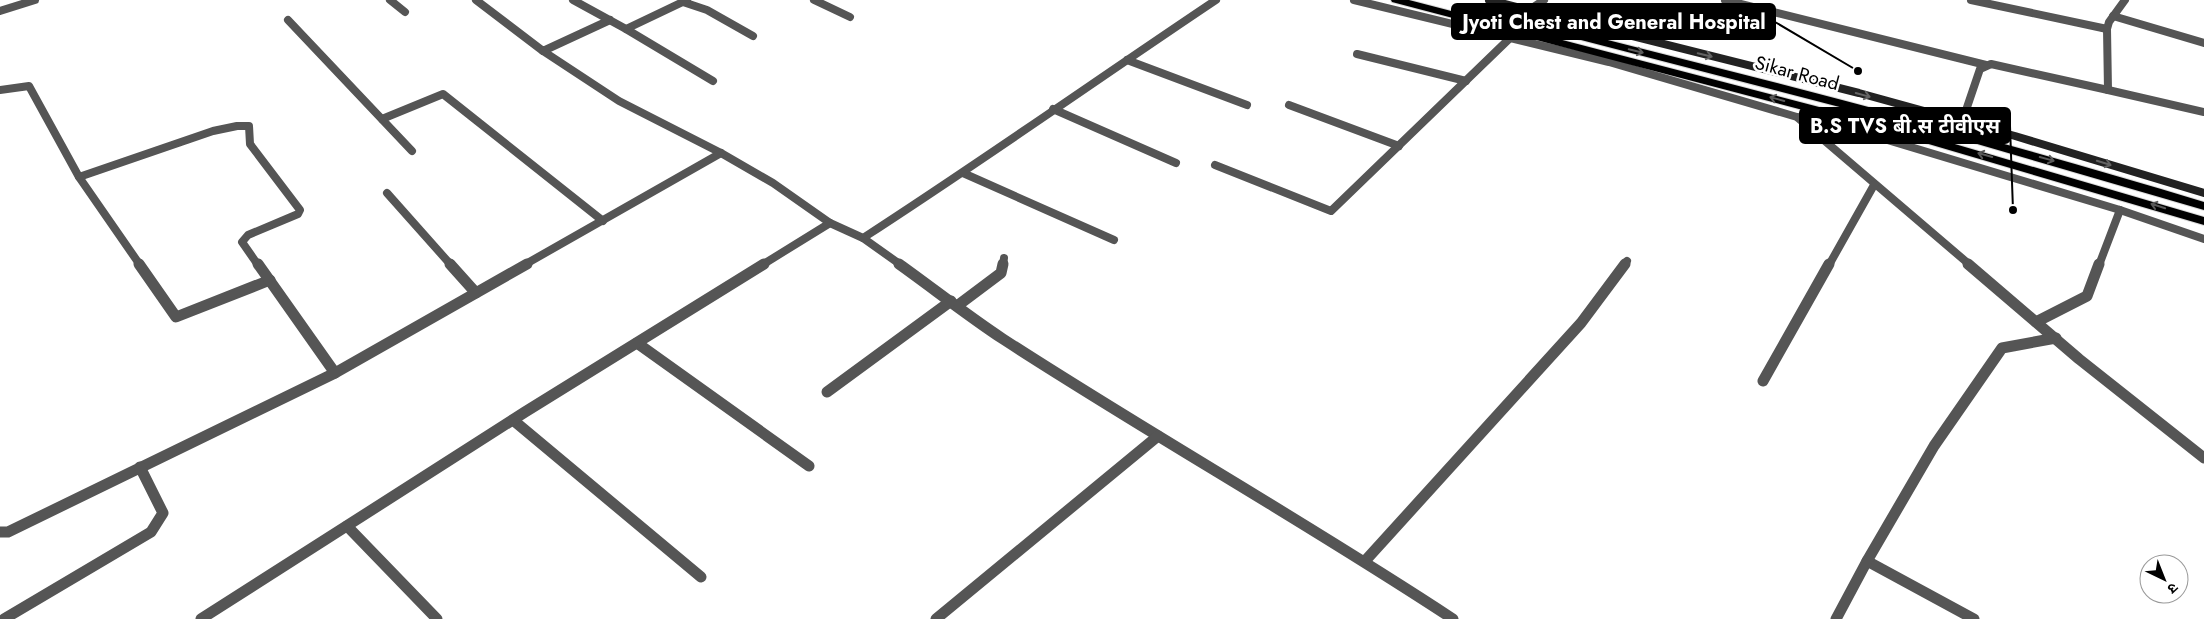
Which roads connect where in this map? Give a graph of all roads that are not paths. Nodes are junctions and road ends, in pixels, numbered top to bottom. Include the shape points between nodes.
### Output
1 (36, 0) edge
2 (390, 0) edge
3 (476, 0) edge
4 (573, 0) edge
5 (814, 0) edge
6 (1216, 0) edge
7 (1354, 0) edge
8 (1396, 0) edge
9 (1436, 0) edge
10 (1489, 0) edge
11 (1544, 0) edge
12 (1725, 0) edge
13 (1971, 0) edge
14 (2125, 0) edge
15 (685, 1) edge
16 (0, 10) edge
17 (1529, 10) junction
18 (405, 12) dead end
19 (2113, 16) junction
20 (850, 17) dead end
21 (288, 20) dead end
22 (610, 20) junction
23 (626, 29) junction
24 (2107, 29) junction
25 (753, 36) dead end
26 (1509, 39) junction
27 (2204, 43) edge
28 (543, 51) junction
29 (1357, 54) dead end
30 (1127, 60) junction
31 (1986, 65) junction
32 (713, 81) dead end
33 (1466, 81) junction
34 (0, 90) edge
35 (2108, 90) junction
36 (1247, 104) dead end
37 (1289, 105) dead end
38 (1053, 109) junction
39 (2204, 112) edge
40 (1797, 117) junction
41 (382, 119) junction
42 (1962, 122) junction
43 (1399, 146) junction
44 (412, 151) dead end
45 (721, 153) junction
46 (1176, 163) dead end
47 (1214, 165) dead end
48 (963, 173) junction
49 (79, 177) junction
50 (1874, 185) junction
51 (387, 193) dead end
52 (2204, 193) edge
53 (2204, 206) edge
54 (2120, 210) junction
55 (602, 221) junction
56 (2204, 221) edge
57 (830, 222) junction
58 (863, 238) junction
59 (2204, 239) edge
60 (1114, 240) dead end
61 (1004, 258) dead end
62 (1627, 261) dead end
63 (270, 280) junction
64 (476, 293) junction
65 (954, 304) junction
66 (2036, 322) junction
67 (2056, 338) junction
68 (637, 342) junction
69 (335, 373) junction
70 (1762, 381) dead end
71 (828, 392) dead end
72 (513, 420) junction
73 (1158, 436) junction
74 (2204, 458) edge
75 (809, 466) dead end
76 (140, 467) junction
77 (347, 526) junction
78 (0, 532) edge
79 (1365, 561) junction
80 (1867, 561) junction
81 (701, 577) dead end
82 (4, 619) edge
83 (201, 619) edge
84 (437, 619) edge
85 (936, 619) edge
86 (1454, 619) edge
87 (1836, 619) edge
88 (1974, 619) edge

1 - 16 street
2 - 18 street
3 - 28 street
4 - 22 street
5 - 20 street
6 - 30 street
7 - 26 street
56 -> 8 highway via 2089,184 1902,132
9 -> 53 highway, Sikar Road via 1962,136
10 - 17 main road
11 - 17 street
12 - 31 street
13 - 24 street
14 - 19 street
15 - 23 street
15 - 25 street
17 -> 42 main road
19 - 24 street
19 - 27 street
21 - 41 street
22 - 23 street
22 - 28 street
23 - 32 street
24 - 35 street
26 - 33 street
26 - 40 street via 1609,62
28 - 45 street via 619,101
29 - 33 street
30 - 36 street
30 - 38 street
31 - 35 street
31 - 42 street via 1980,69
33 - 43 street
34 - 49 street via 29,86
35 - 39 street
37 - 43 street
38 - 46 street
38 - 48 street
40 - 50 street
40 - 54 street via 1821,120
41 - 44 street
41 - 55 street via 443,94
42 -> 52 main road
43 - 47 street via 1332,211
45 - 55 street
45 - 57 street
48 - 58 street
48 - 60 street
49 - 63 street via 176,317
49 - 63 street via 213,131 250,126 250,144 300,210 298,214 248,235 242,242
50 - 66 street
50 - 70 street
51 - 64 street
54 - 59 street
54 - 66 street via 2087,296
55 - 64 street
57 - 58 street
57 - 68 street
58 - 65 street
61 - 65 street via 1000,273
62 - 79 street via 1581,323
63 - 69 street
64 - 69 street
65 - 71 street
65 - 73 street
66 - 67 street
67 - 74 street
67 - 80 street via 2002,348 1934,446
68 - 72 street
68 - 75 street
69 - 76 street
72 - 77 street
72 - 81 street
73 - 79 street
73 - 85 street
76 - 78 street via 8,532
76 - 82 street via 163,513 151,532
77 - 83 street
77 - 84 street
79 - 86 street
80 - 87 street
80 - 88 street

